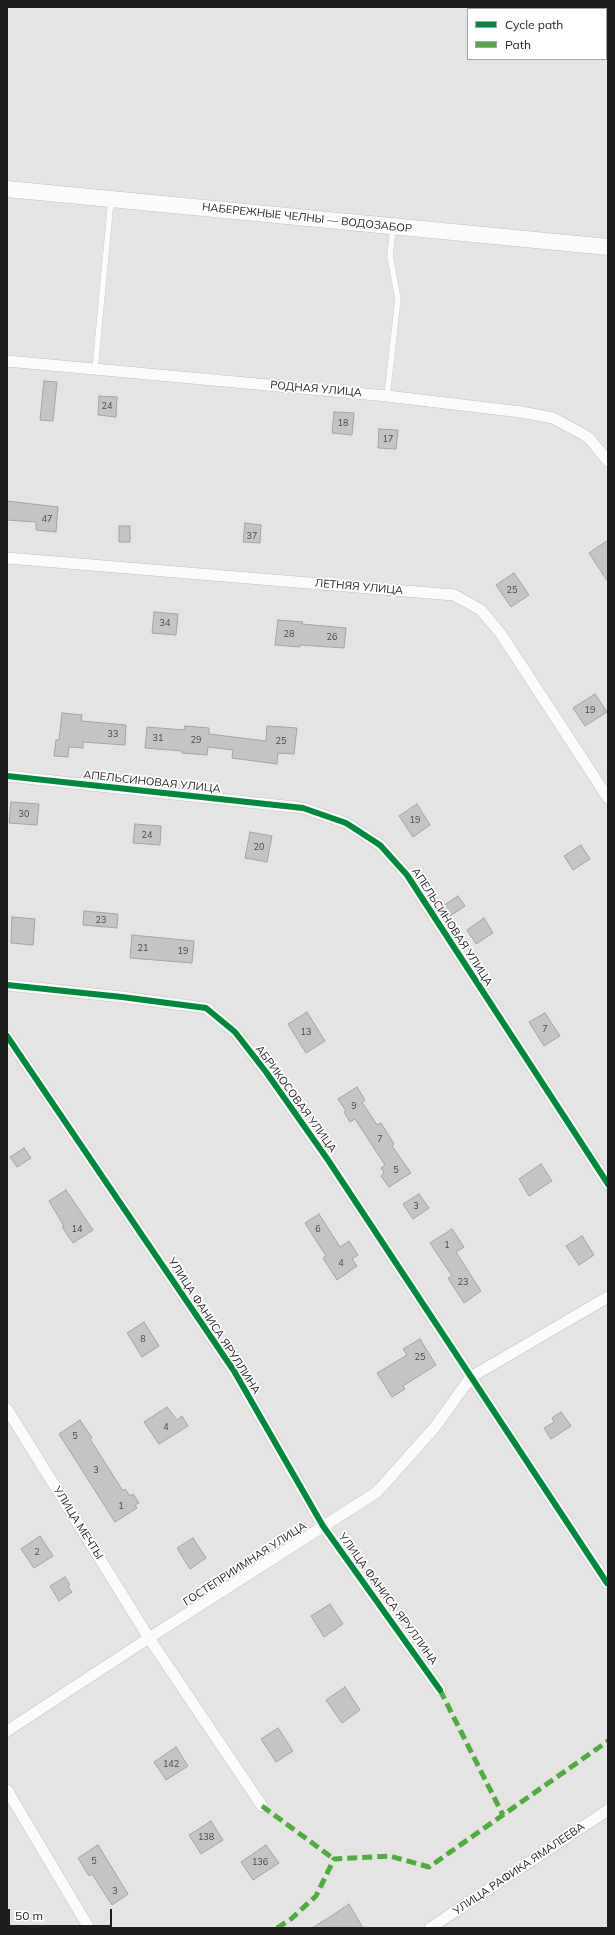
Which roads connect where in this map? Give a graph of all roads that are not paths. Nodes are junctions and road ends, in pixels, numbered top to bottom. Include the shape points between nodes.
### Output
1 (7, 189) edge
2 (111, 198) junction
3 (393, 227) junction
4 (608, 247) edge
5 (7, 361) edge
6 (95, 369) junction
7 (387, 396) junction
8 (608, 461) edge
9 (7, 558) edge
10 (7, 776) edge
11 (608, 798) edge
12 (7, 985) edge
13 (7, 1036) edge
14 (608, 1184) edge
15 (608, 1297) edge
16 (471, 1377) junction
17 (7, 1409) edge
18 (323, 1526) junction
19 (607, 1583) dead end
20 (149, 1638) junction
21 (440, 1690) dead end
22 (7, 1731) edge
23 (7, 1790) edge
24 (262, 1806) dead end
25 (608, 1810) edge
26 (89, 1928) edge
27 (430, 1928) edge

1 - 2 main road, НАБЕРЕЖНЫЕ ЧЕЛНЫ — ВОДОЗАБОР
2 - 3 main road, НАБЕРЕЖНЫЕ ЧЕЛНЫ — ВОДОЗАБОР
2 - 6 lane
3 - 4 main road, НАБЕРЕЖНЫЕ ЧЕЛНЫ — ВОДОЗАБОР
3 - 7 lane via 390,256 398,299
5 - 6 street, РОДНАЯ УЛИЦА
6 - 7 street, РОДНАЯ УЛИЦА
7 - 8 street, РОДНАЯ УЛИЦА via 553,418 588,438
9 - 11 street, ЛЕТНЯЯ УЛИЦА via 454,595 481,610 501,634
10 - 14 street, АПЕЛЬСИНОВАЯ УЛИЦА via 304,808 346,823 380,845 407,876
12 - 16 street, АБРИКОСОВАЯ УЛИЦА via 206,1008 235,1032 328,1160
13 - 18 street, УЛИЦА ФАНИСА ЯРУЛЛИНА via 234,1371
15 - 16 street, ГОСТЕПРИИМНАЯ УЛИЦА
16 - 18 street, ГОСТЕПРИИМНАЯ УЛИЦА via 435,1427 377,1492
16 - 19 street, АБРИКОСОВАЯ УЛИЦА
17 - 20 street, УЛИЦА МЕЧТЫ
18 - 20 street, ГОСТЕПРИИМНАЯ УЛИЦА
18 - 21 street, УЛИЦА ФАНИСА ЯРУЛЛИНА
20 - 22 street, ГОСТЕПРИИМНАЯ УЛИЦА
20 - 24 street, УЛИЦА МЕЧТЫ
23 - 26 street
25 - 27 street, УЛИЦА РАФИКА ЯМАЛЕЕВА

